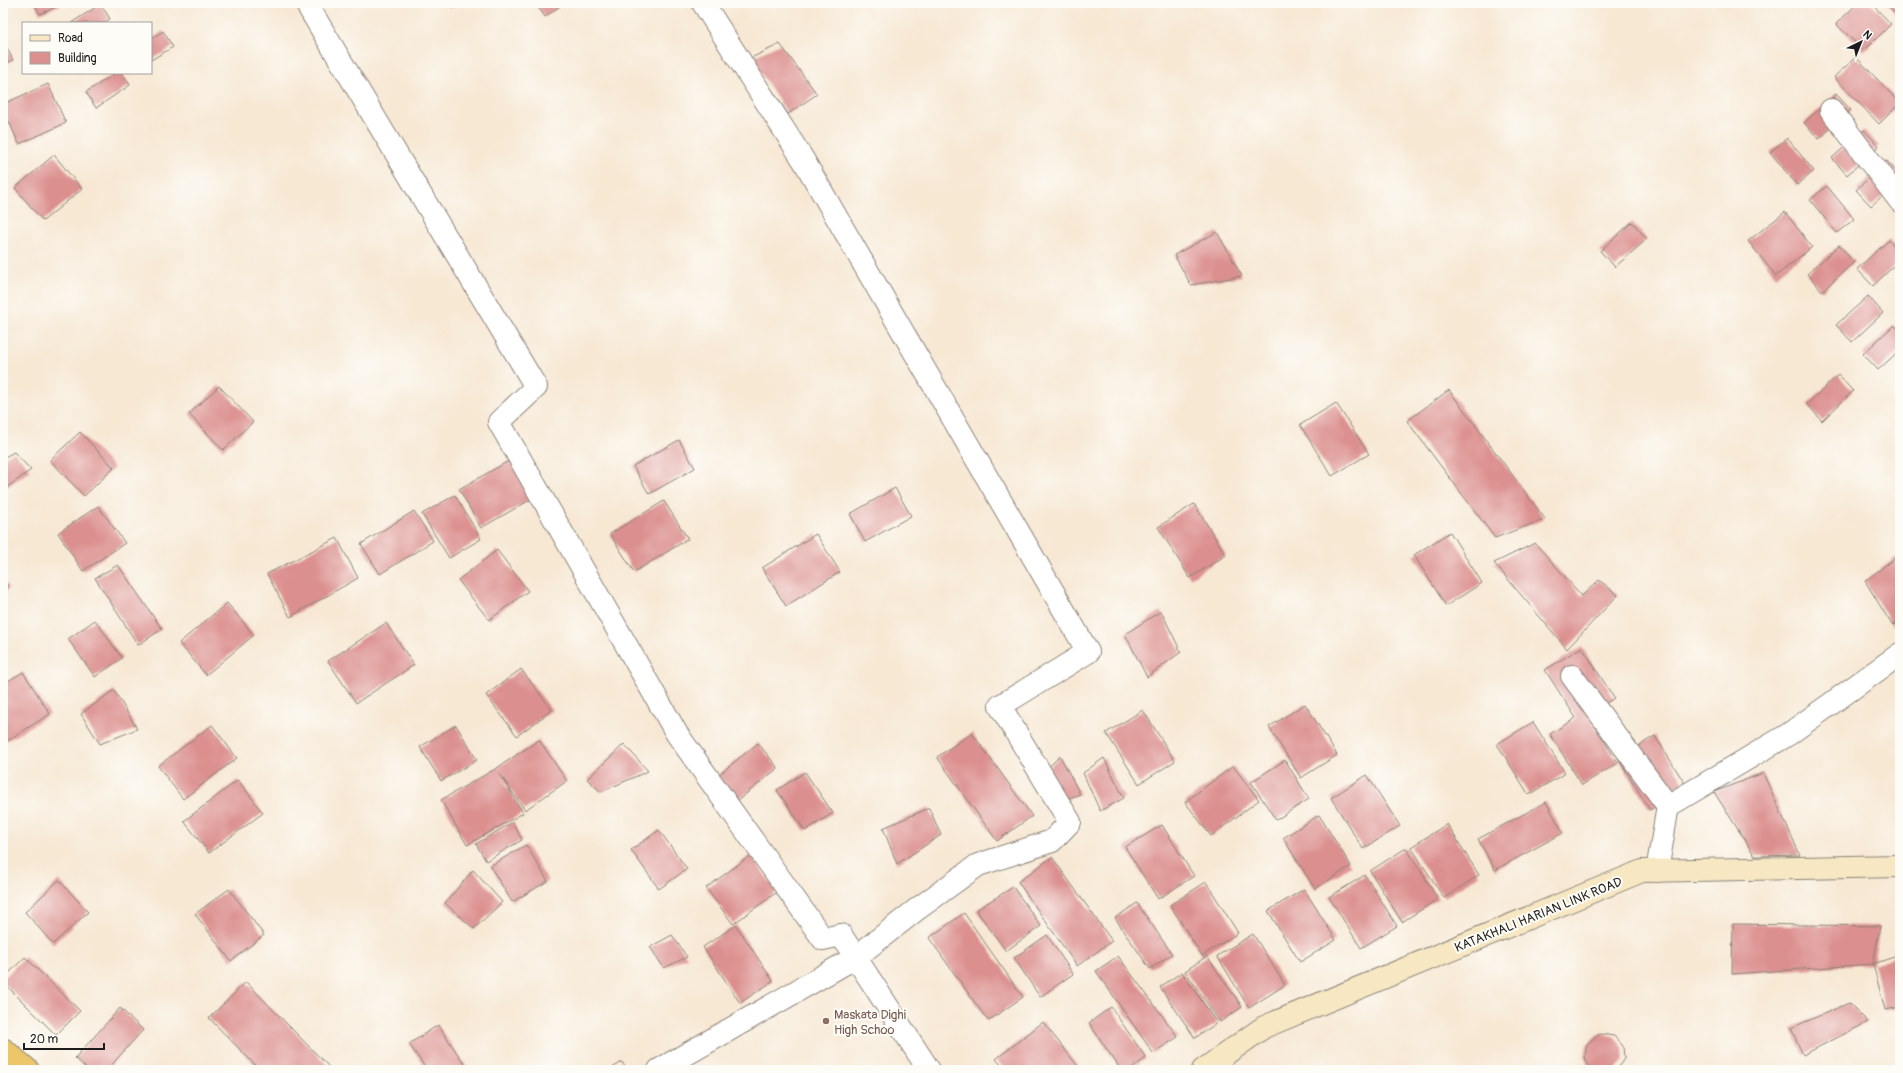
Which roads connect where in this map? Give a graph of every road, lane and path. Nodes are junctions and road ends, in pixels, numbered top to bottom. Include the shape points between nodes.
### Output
1 (306, 3) edge
2 (703, 3) edge
3 (1832, 110) dead end
4 (1900, 201) edge
5 (1900, 654) edge
6 (1572, 676) dead end
7 (1668, 806) junction
8 (1900, 866) edge
9 (1658, 871) junction
10 (856, 957) junction
11 (3, 1049) edge
12 (28, 1070) edge
13 (659, 1070) edge
14 (930, 1070) edge
15 (1203, 1070) edge

1 - 10 street via 536,387 499,422 673,727 823,939 841,935
2 - 10 street via 804,160 1088,652 1000,706 1070,822 1052,841 978,865
3 - 4 street
5 - 7 street via 1789,734
6 - 7 street
7 - 9 street
8 - 9 street, KATAKHALI HARIAN LINK ROAD
9 - 15 street, KATAKHALI HARIAN LINK ROAD via 1642,871 1264,1027
10 - 13 street
10 - 14 street
11 - 12 highway

